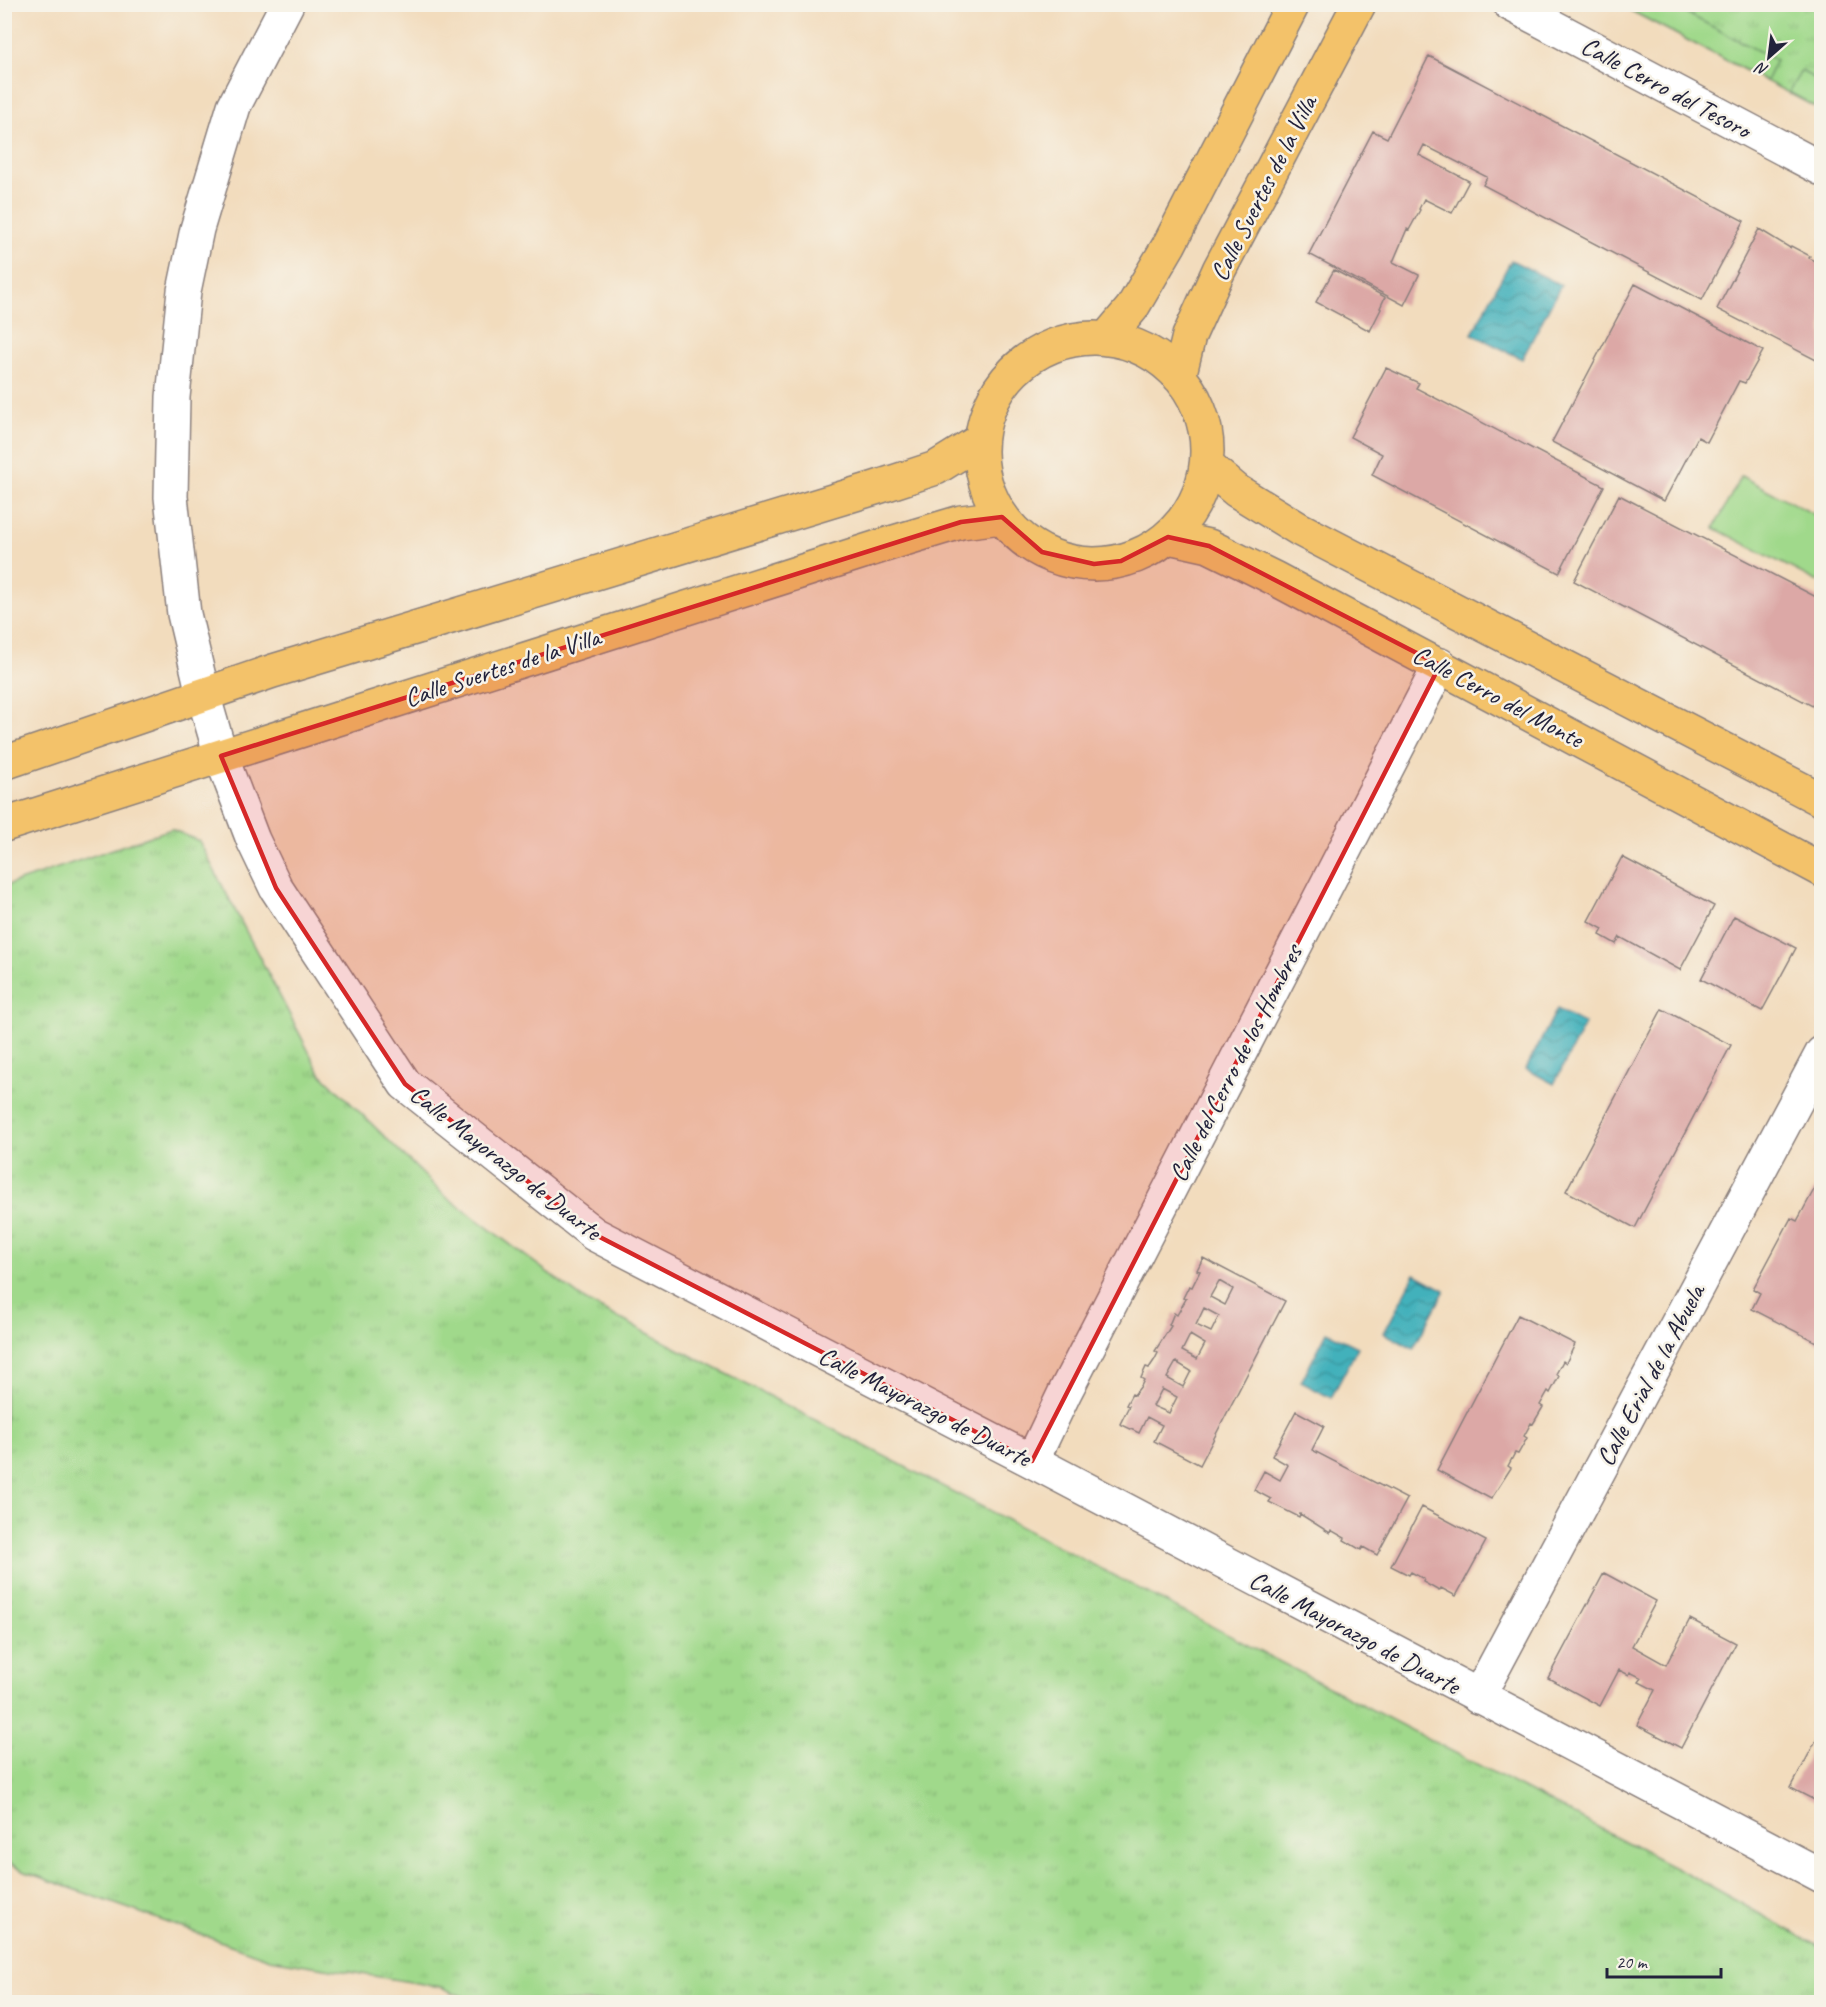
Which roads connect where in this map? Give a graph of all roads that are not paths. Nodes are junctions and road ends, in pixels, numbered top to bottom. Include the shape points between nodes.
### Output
1 (287, 4) edge
2 (1293, 4) edge
3 (1359, 4) edge
4 (1510, 4) edge
5 (1821, 169) edge
6 (1106, 339) junction
7 (1179, 376) junction
8 (981, 440) junction
9 (1206, 465) junction
10 (1002, 517) junction
11 (1168, 537) junction
12 (1440, 665) junction
13 (203, 694) junction
14 (221, 756) junction
15 (4, 763) edge
16 (1821, 800) edge
17 (4, 825) edge
18 (1821, 870) edge
19 (1821, 1053) edge
20 (1032, 1461) junction
21 (1478, 1697) junction
22 (1821, 1876) edge

1 - 13 street, Calle Mayorazgo de Duarte via 234,106 197,229 184,291 173,397 171,497 184,615
2 - 6 main road via 1169,245 1132,308
3 - 7 main road, Calle Suertes de la Villa via 1219,270 1189,336
4 - 5 street, Calle Cerro del Tesoro
6 - 7 main road via 1133,345 1158,358
6 - 8 main road via 1080,339 1055,345 1012,372 986,415
7 - 9 main road via 1202,418
8 - 10 main road via 981,467 988,493
8 - 13 main road via 936,468
9 - 11 main road via 1196,500 1187,517
9 - 16 main road via 1237,491 1299,529
10 - 11 main road via 1020,537 1042,552 1068,561 1121,561 1146,552
10 - 14 main road, Calle Suertes de la Villa via 961,522 891,543
11 - 12 main road, Calle Cerro del Monte via 1209,546
12 - 18 main road, Calle Cerro del Monte
12 - 20 street, Calle del Cerro de los Hombres
13 - 14 street, Calle Mayorazgo de Duarte
13 - 15 main road
14 - 17 main road, Calle Suertes de la Villa
14 - 20 street, Calle Mayorazgo de Duarte via 276,888 405,1084 594,1234
19 - 21 street, Calle Erial de la Abuela
20 - 21 street, Calle Mayorazgo de Duarte
21 - 22 street, Calle Mayorazgo de Duarte

